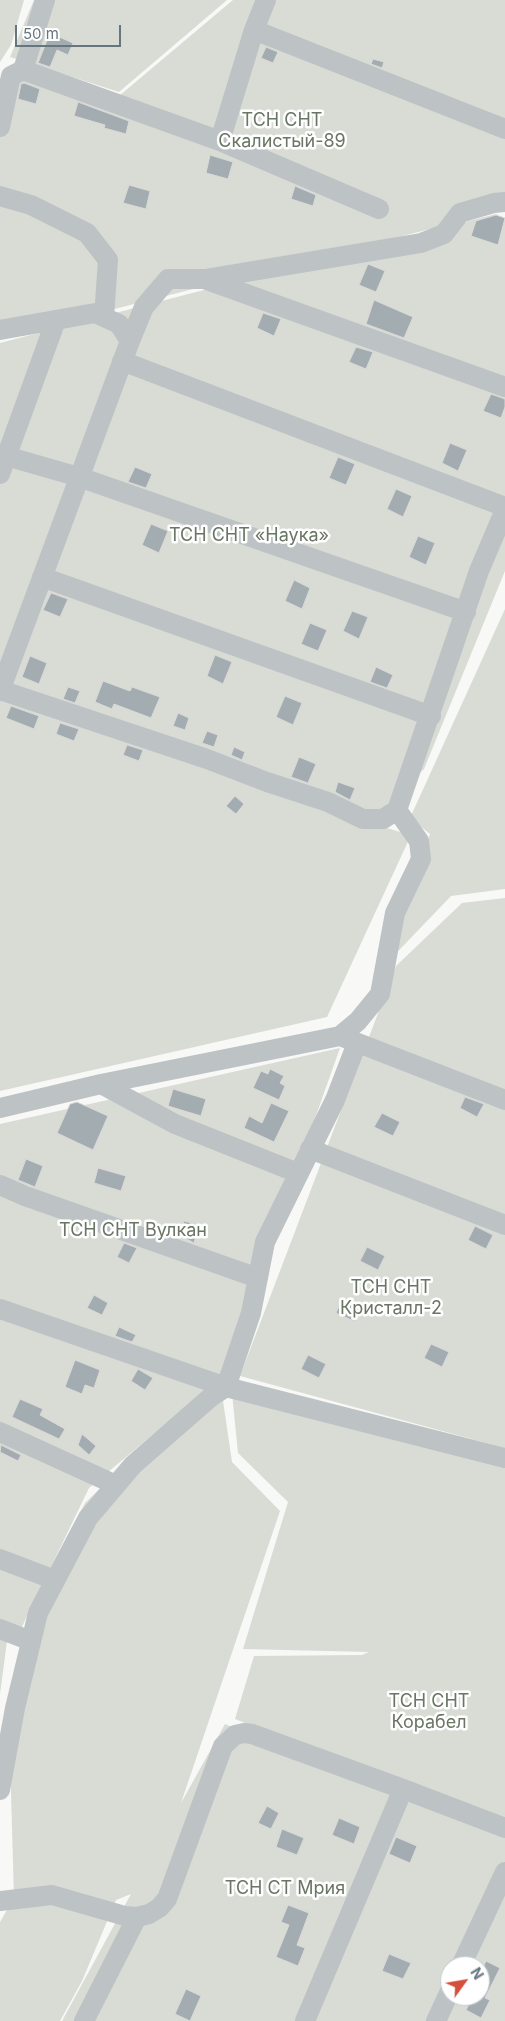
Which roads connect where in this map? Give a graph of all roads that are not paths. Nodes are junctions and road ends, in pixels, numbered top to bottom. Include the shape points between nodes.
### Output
1 (45, 0) edge
2 (266, 0) edge
3 (254, 30) junction
4 (23, 70) junction
5 (0, 127) edge
6 (505, 129) edge
7 (220, 141) junction
8 (0, 196) edge
9 (505, 202) edge
10 (379, 210) dead end
11 (205, 279) junction
12 (104, 317) junction
13 (56, 320) junction
14 (0, 330) edge
15 (130, 341) junction
16 (122, 361) junction
17 (505, 387) edge
18 (2, 463) edge
19 (79, 477) junction
20 (505, 509) edge
21 (42, 577) junction
22 (466, 612) junction
23 (0, 691) edge
24 (431, 716) junction
25 (396, 810) junction
26 (348, 1040) junction
27 (101, 1084) junction
28 (505, 1100) edge
29 (0, 1108) edge
30 (310, 1149) junction
31 (298, 1174) junction
32 (0, 1185) edge
33 (505, 1225) edge
34 (258, 1278) junction
35 (0, 1309) edge
36 (226, 1387) junction
37 (0, 1432) edge
38 (505, 1458) edge
39 (116, 1485) junction
40 (0, 1559) edge
41 (55, 1580) junction
42 (0, 1629) edge
43 (31, 1641) junction
44 (3, 1761) edge
45 (403, 1789) junction
46 (0, 1790) edge
47 (505, 1828) edge
48 (505, 1872) edge
49 (0, 1901) edge
50 (137, 1917) junction
51 (467, 1956) edge
52 (443, 2006) edge
53 (84, 2021) edge
54 (304, 2021) edge
55 (436, 2021) edge

1 - 4 street
2 - 3 street
3 - 6 street
3 - 7 street
4 - 5 street via 11,76
4 - 7 street
7 - 10 street
8 - 12 street via 31,205 87,232 108,260
9 - 11 street via 460,212 444,234 421,243
11 - 15 street via 168,279 144,307
11 - 17 street
12 - 13 street via 95,313
12 - 15 street via 119,324
13 - 14 street
13 - 18 street
15 - 16 street
16 - 19 street
16 - 20 street
18 - 19 street
19 - 21 street
19 - 22 street
20 - 22 street
21 - 23 street
21 - 24 street
22 - 24 street
23 - 25 street via 207,758 328,802 363,819 383,819
24 - 25 street
25 - 26 street via 419,841 421,859 395,913 380,994 358,1021
26 - 27 street
26 - 28 street
26 - 30 street via 335,1100
27 - 29 street
27 - 31 street via 175,1124
30 - 31 street
30 - 33 street
31 - 34 street via 265,1242
32 - 34 street
34 - 36 street via 251,1313
35 - 36 street
36 - 38 street
36 - 39 street via 141,1458
37 - 39 street
39 - 41 street via 88,1518
40 - 41 street
41 - 43 street via 38,1613
42 - 43 street
43 - 44 street
44 - 46 street
45 - 47 street
45 - 50 street via 252,1734 235,1735 223,1746 167,1899 149,1914
45 - 54 street
48 - 51 street
49 - 50 street via 52,1895
50 - 53 street
52 - 55 street

